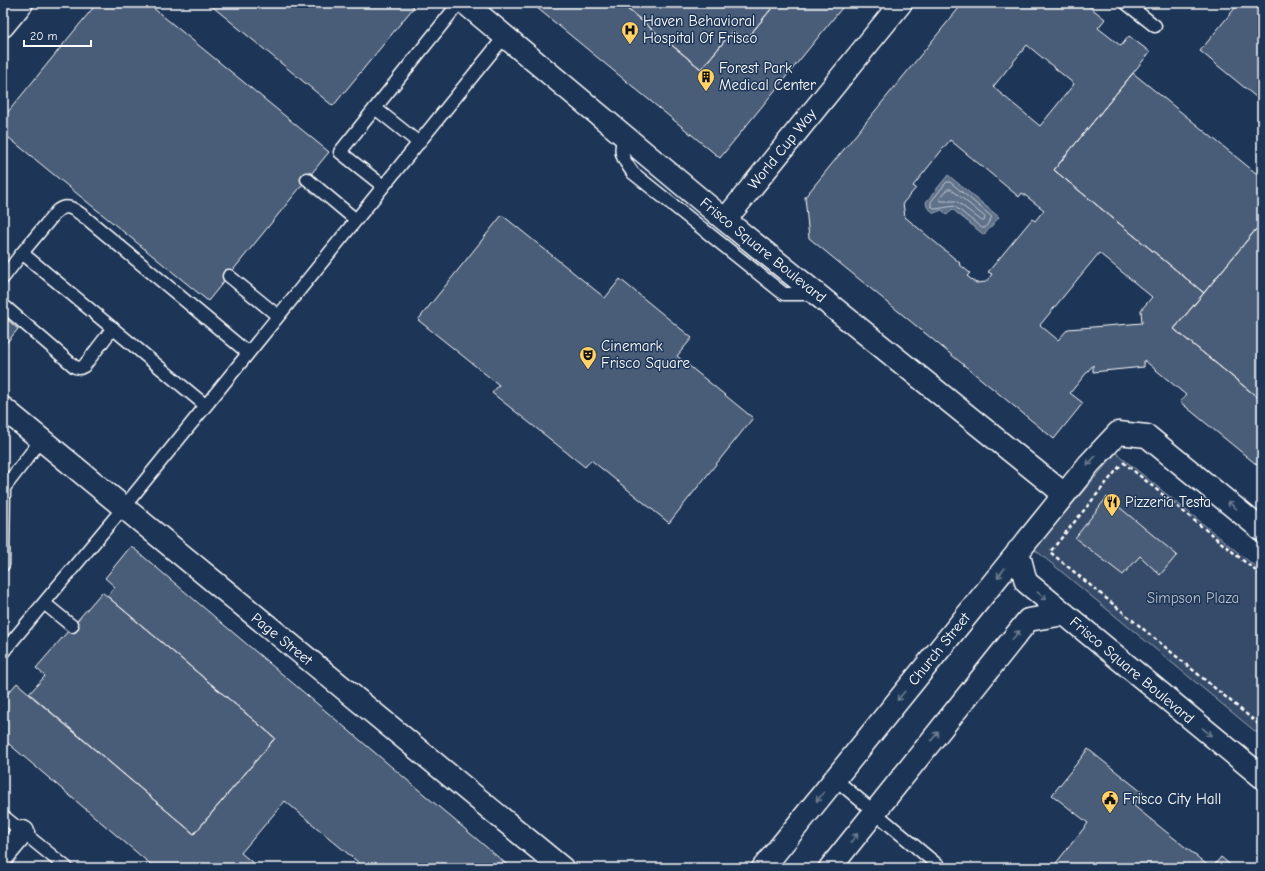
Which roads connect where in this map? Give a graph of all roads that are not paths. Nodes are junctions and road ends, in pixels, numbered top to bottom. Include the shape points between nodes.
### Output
1 (22, 3) edge
2 (459, 3) edge
3 (465, 3) edge
4 (901, 3) edge
5 (1126, 3) edge
6 (3, 26) edge
7 (1155, 26) dead end
8 (505, 36) junction
9 (375, 108) junction
10 (626, 137) junction
11 (419, 143) junction
12 (307, 179) dead end
13 (383, 186) junction
14 (356, 220) junction
15 (724, 220) junction
16 (22, 253) junction
17 (229, 276) dead end
18 (3, 278) edge
19 (816, 294) junction
20 (3, 305) edge
21 (278, 316) junction
22 (113, 328) junction
23 (248, 353) junction
24 (205, 405) junction
25 (3, 408) edge
26 (41, 440) junction
27 (1064, 494) junction
28 (123, 508) junction
29 (1262, 530) edge
30 (1018, 551) junction
31 (3, 565) edge
32 (44, 603) junction
33 (1065, 614) junction
34 (72, 626) dead end
35 (3, 652) edge
36 (1262, 777) edge
37 (835, 779) junction
38 (875, 812) junction
39 (3, 816) edge
40 (23, 832) junction
41 (3, 856) edge
42 (67, 868) edge
43 (562, 868) edge
44 (763, 868) edge
45 (830, 868) edge
46 (941, 868) edge

1 - 6 street
2 - 9 lane
3 - 8 street, Frisco Square Boulevard
4 - 15 street, World Cup Way
5 - 7 lane
8 - 10 street, Frisco Square Boulevard
8 - 11 lane
9 - 11 lane
9 - 13 lane via 340,152
10 - 15 street, Frisco Square Boulevard
10 - 19 lane via 621,145 623,158 633,173 784,294
11 - 13 lane
12 - 14 lane
13 - 14 lane
14 - 21 lane
15 - 19 street, Frisco Square Boulevard
16 - 18 lane
16 - 22 lane
16 - 23 lane via 57,211 62,207 69,207 86,218
17 - 21 lane
19 - 27 street, Frisco Square Boulevard
20 - 22 lane via 75,367 84,366
21 - 23 lane
22 - 24 lane
23 - 24 lane
24 - 28 lane
25 - 26 street, Page Street
26 - 28 street, Page Street
26 - 31 lane via 4,488
29 -> 27 street, Church Street via 1147,436 1118,433
27 - 30 street, Church Street
28 - 32 lane
28 - 43 street, Page Street
30 -> 33 street, Frisco Square Boulevard via 1026,582
30 -> 37 street, Church Street
32 - 34 lane
32 - 35 lane
33 -> 36 street, Frisco Square Boulevard
38 -> 33 street via 1028,620
37 - 38 lane
37 -> 44 street, Church Street
45 -> 38 street
38 - 46 lane
39 - 40 lane
40 - 41 street
40 - 42 lane

